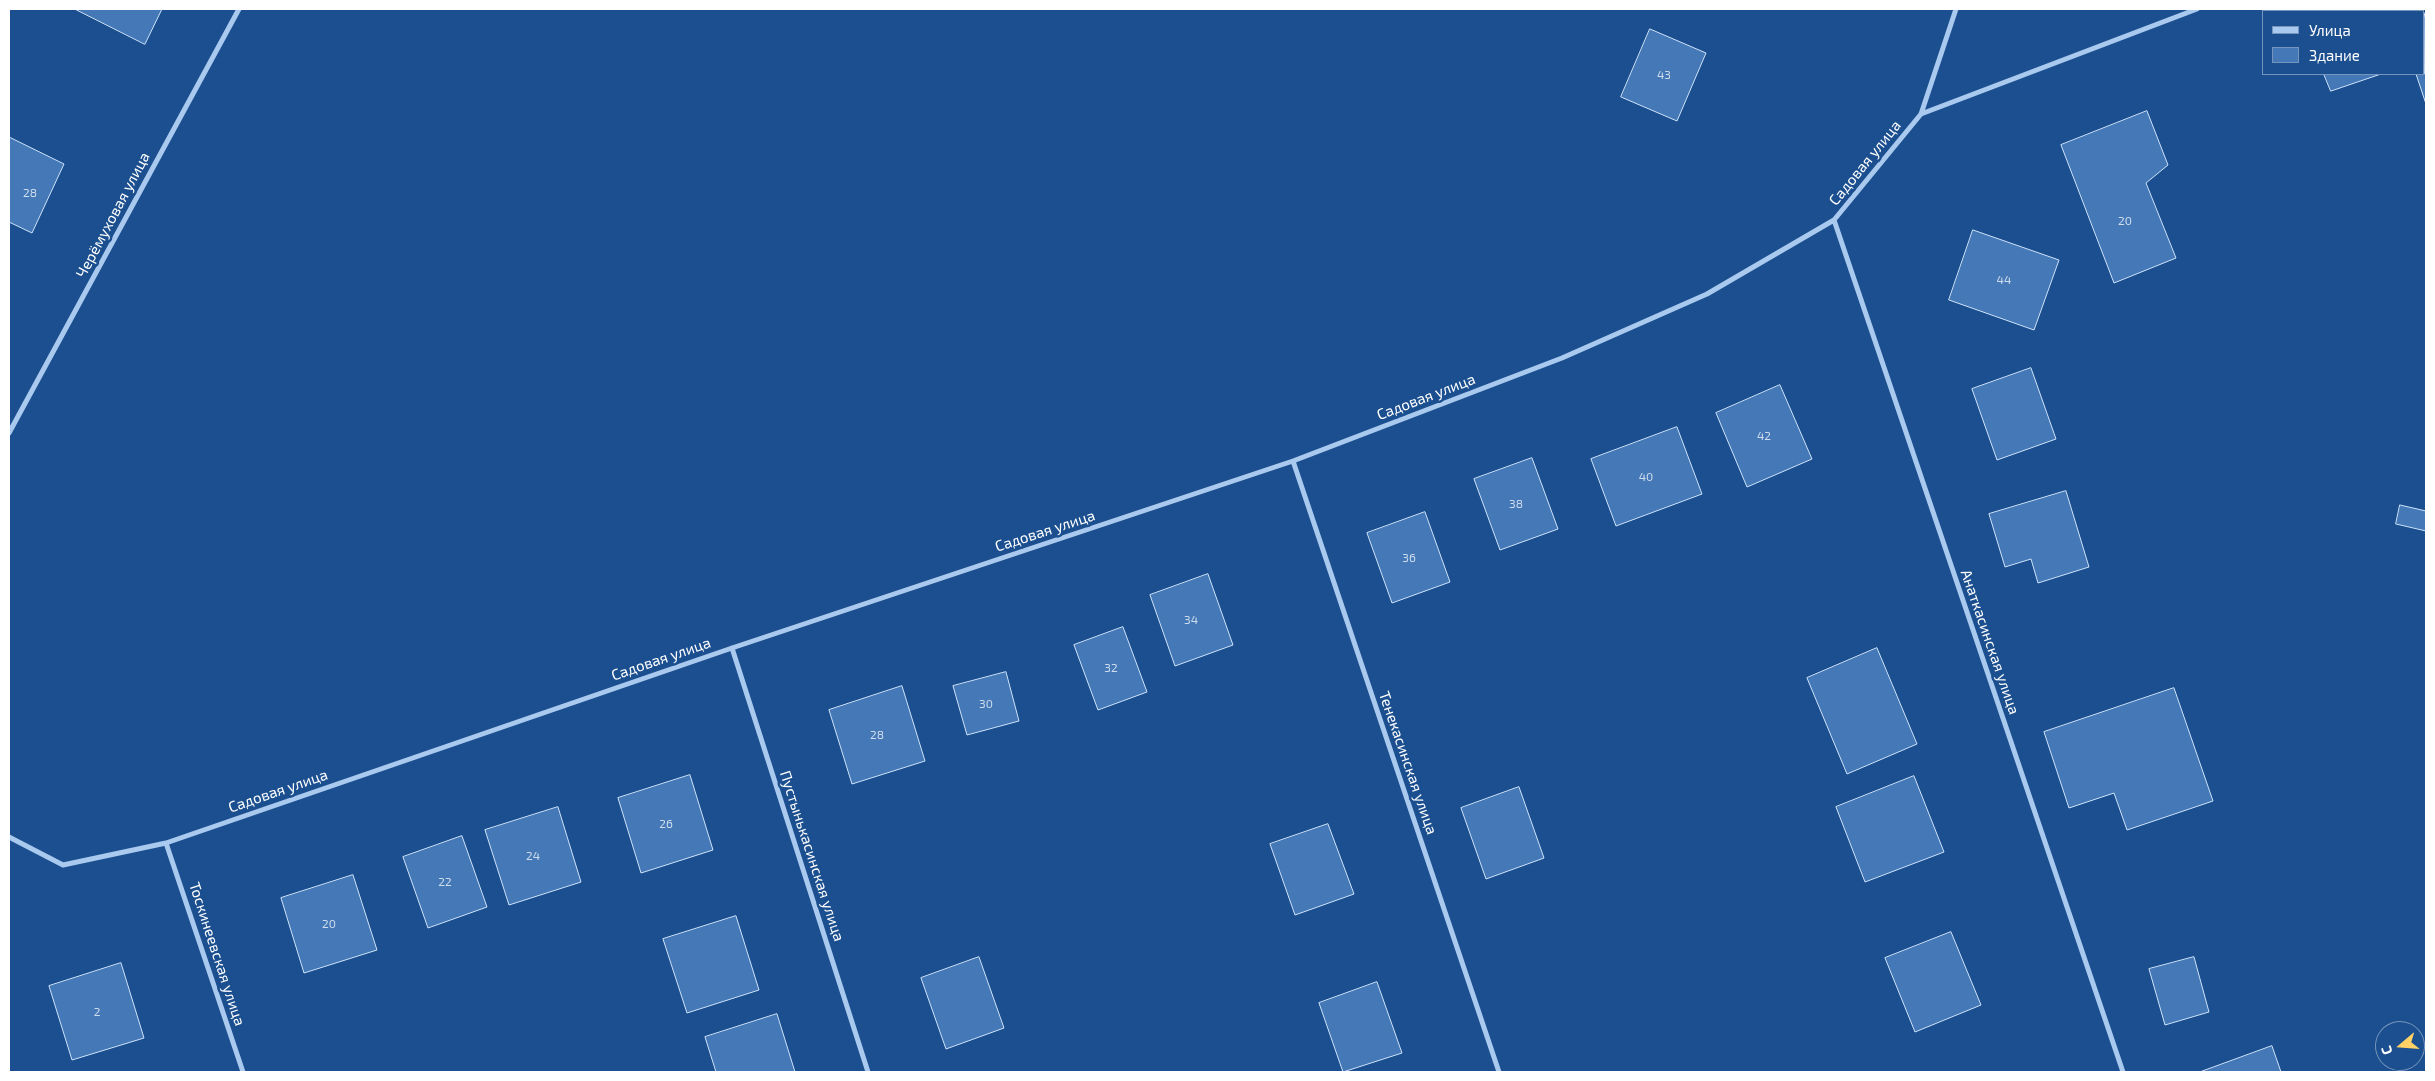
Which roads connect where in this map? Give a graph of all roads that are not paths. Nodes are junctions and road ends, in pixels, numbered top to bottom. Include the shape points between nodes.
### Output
1 (239, 9) edge
2 (1956, 9) edge
3 (2196, 9) edge
4 (1921, 114) junction
5 (1834, 220) junction
6 (9, 433) edge
7 (1293, 461) junction
8 (732, 648) junction
9 (9, 837) edge
10 (166, 843) junction
11 (243, 1072) edge
12 (868, 1072) edge
13 (1499, 1072) edge
14 (2123, 1072) edge

1 - 6 street, Черёмуховая улица
2 - 4 street, Садовая улица
3 - 4 street
4 - 5 street, Садовая улица
5 - 7 street, Садовая улица via 1707,294 1562,358
5 - 14 street, Анаткасинская улица
7 - 8 street, Садовая улица
7 - 13 street, Тенекасинская улица
8 - 10 street, Садовая улица
8 - 12 street, Пустынькасинская улица
9 - 10 street, Садовая улица via 63,865
10 - 11 street, Тоскинеевская улица

